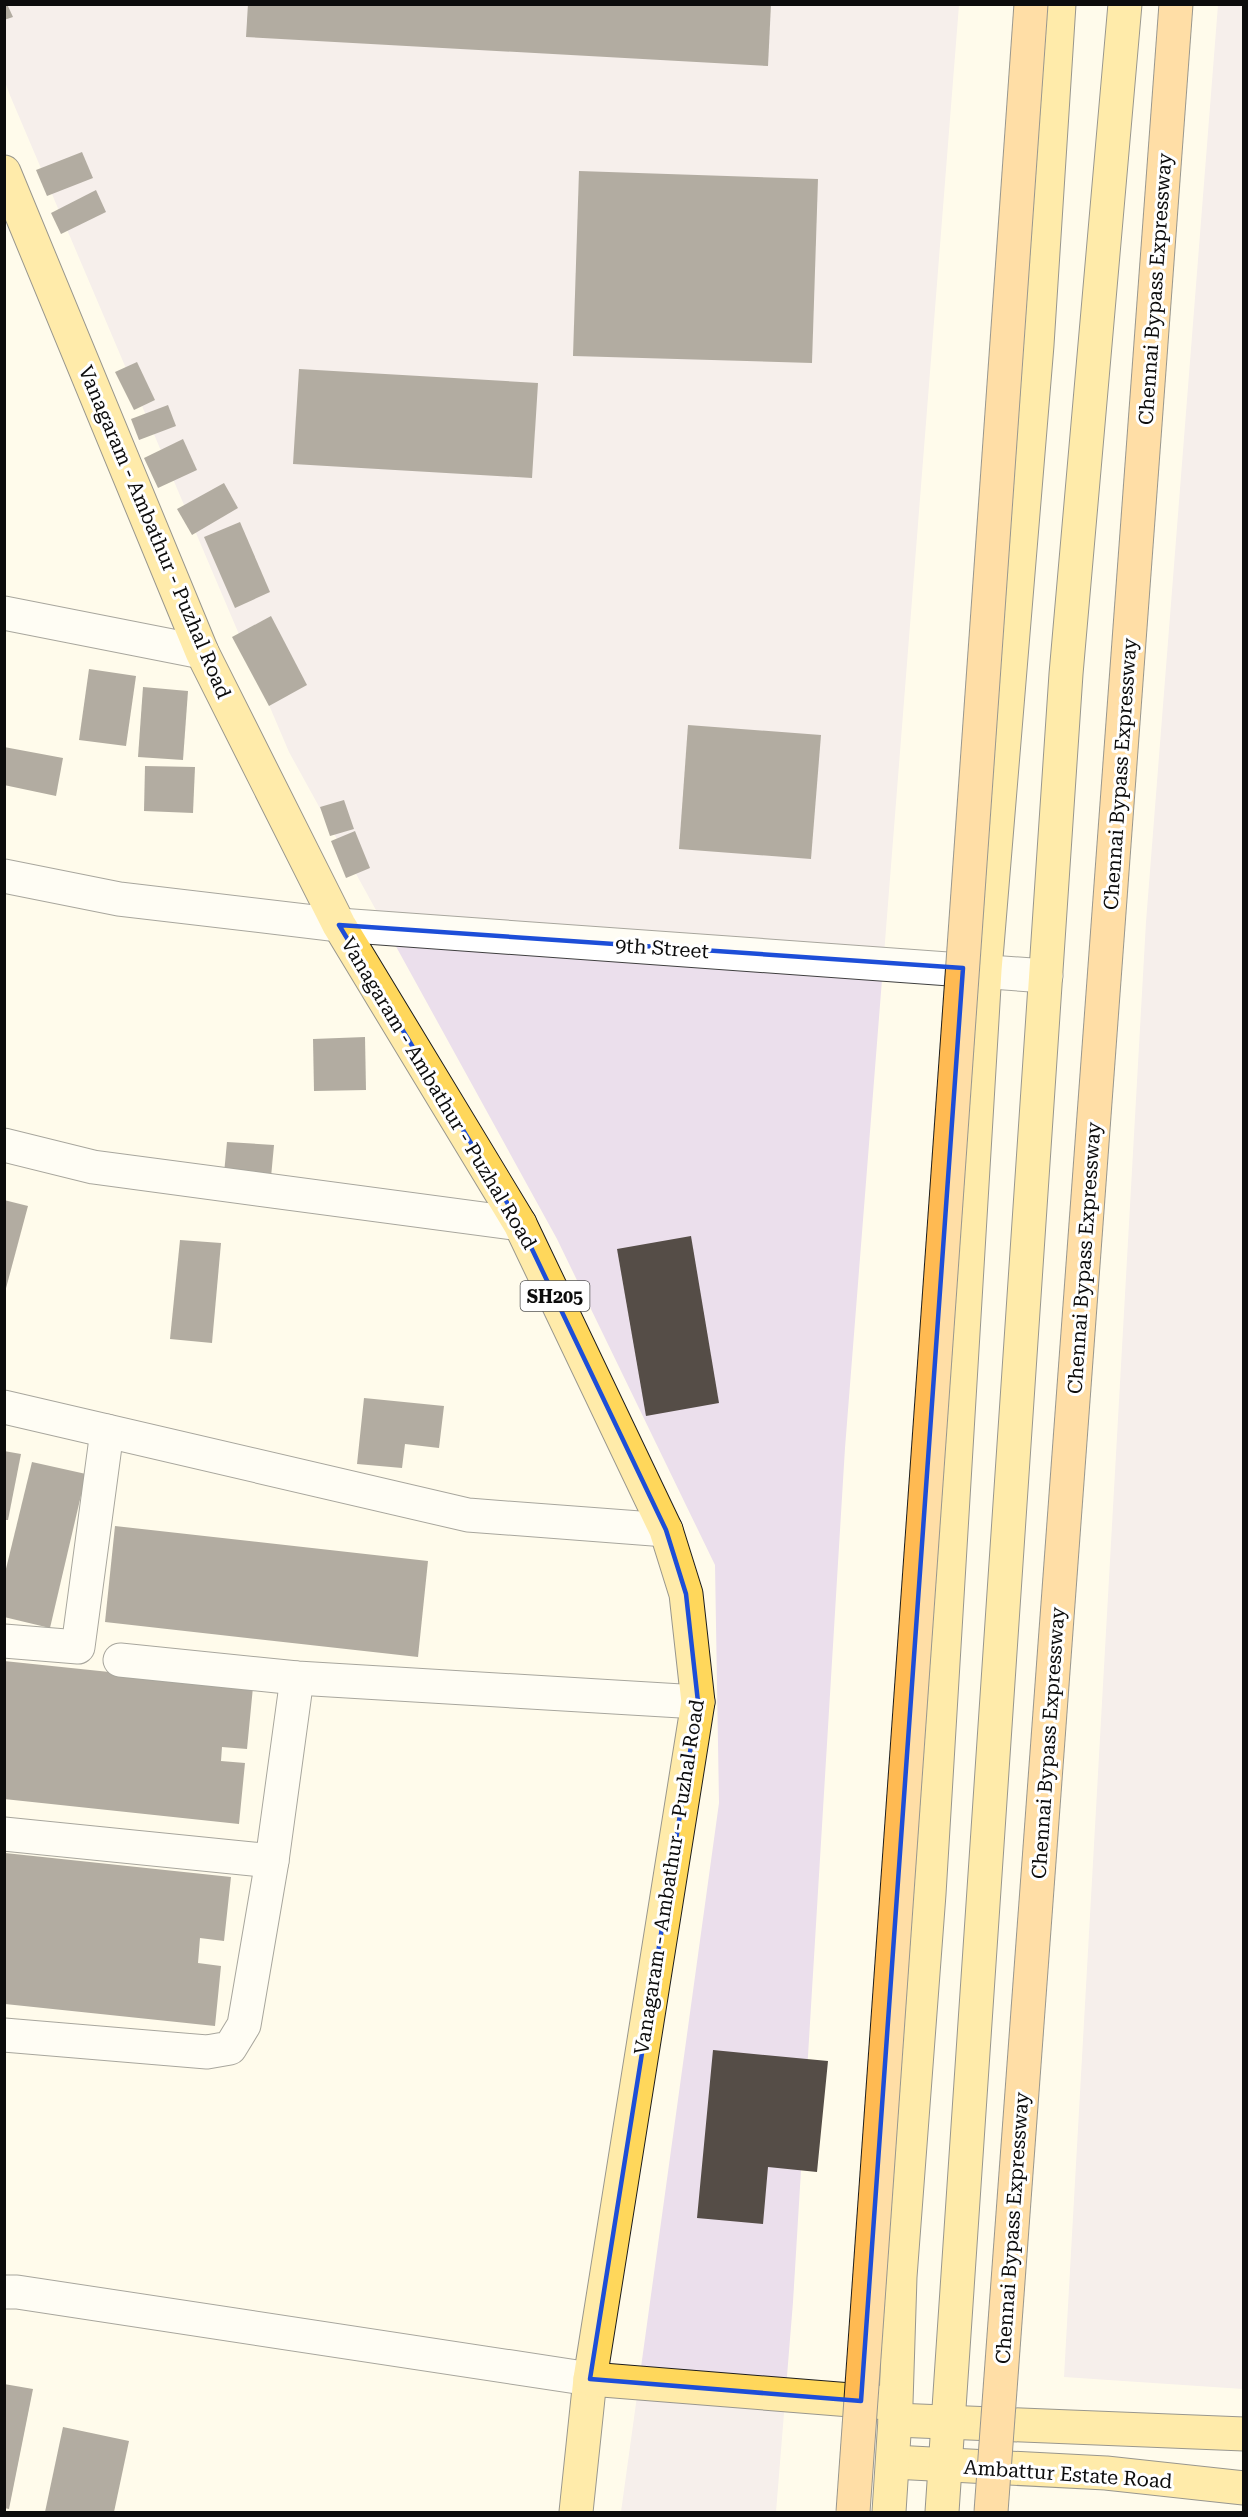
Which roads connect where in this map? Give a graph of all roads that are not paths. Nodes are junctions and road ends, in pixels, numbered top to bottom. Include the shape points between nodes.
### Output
1 (1031, 4) edge
2 (1059, 4) edge
3 (1125, 4) edge
4 (1176, 4) edge
5 (4, 172) edge
6 (4, 614) edge
7 (202, 652) junction
8 (4, 876) edge
9 (339, 925) junction
10 (985, 970) junction
11 (1046, 976) junction
12 (4, 1145) edge
13 (520, 1224) junction
14 (4, 1407) edge
15 (107, 1431) junction
16 (666, 1530) junction
17 (4, 1641) edge
18 (120, 1660) dead end
19 (297, 1678) junction
20 (698, 1702) junction
21 (4, 1834) edge
22 (272, 1861) junction
23 (4, 2035) edge
24 (4, 2292) edge
25 (591, 2379) junction
26 (896, 2412) junction
27 (949, 2423) junction
28 (1109, 2430) junction
29 (1244, 2434) edge
30 (893, 2462) junction
31 (945, 2466) junction
32 (1106, 2473) junction
33 (1244, 2488) edge
34 (576, 2512) edge
35 (853, 2512) edge
36 (889, 2512) edge
37 (942, 2512) edge
38 (991, 2512) edge

1 - 35 highway, bridge
2 - 10 main road via 1036,356
3 - 11 main road via 1066,674
4 - 38 highway, Chennai Bypass Expressway, bridge
5 - 7 main road, Vanagaram - Ambathur - Puzhal Road / SH205
6 - 7 street
7 - 9 main road, Vanagaram - Ambathur - Puzhal Road / SH205
8 - 9 street, 9th Street via 119,900
9 - 10 street, 9th Street
9 - 13 main road, Vanagaram - Ambathur - Puzhal Road / SH205
10 - 11 street, 9th Street
10 - 26 main road via 929,1894 900,2277
11 - 27 main road
12 - 13 street via 93,1167
13 - 16 main road, Vanagaram - Ambathur - Puzhal Road / SH205
14 - 15 street
15 - 16 street via 468,1515
15 - 17 street via 78,1647
16 - 20 main road, Vanagaram - Ambathur - Puzhal Road / SH205 via 686,1594
18 - 19 street
19 - 20 street
19 - 22 street
20 - 25 main road, Vanagaram - Ambathur - Puzhal Road / SH205
21 - 22 street
22 - 23 street via 244,2025 230,2048 207,2052
24 - 25 street
25 - 26 main road
25 - 34 main road, Vanagaram - Ambathur - Puzhal Road / SH205
26 - 27 main road
26 - 30 main road
27 - 28 main road
27 - 31 main road
28 - 29 main road
28 - 32 main road
30 - 31 main road, Ambattur Estate Road
30 - 36 main road
31 - 32 main road, Ambattur Estate Road
31 - 37 main road
32 - 33 main road, Ambattur Estate Road

